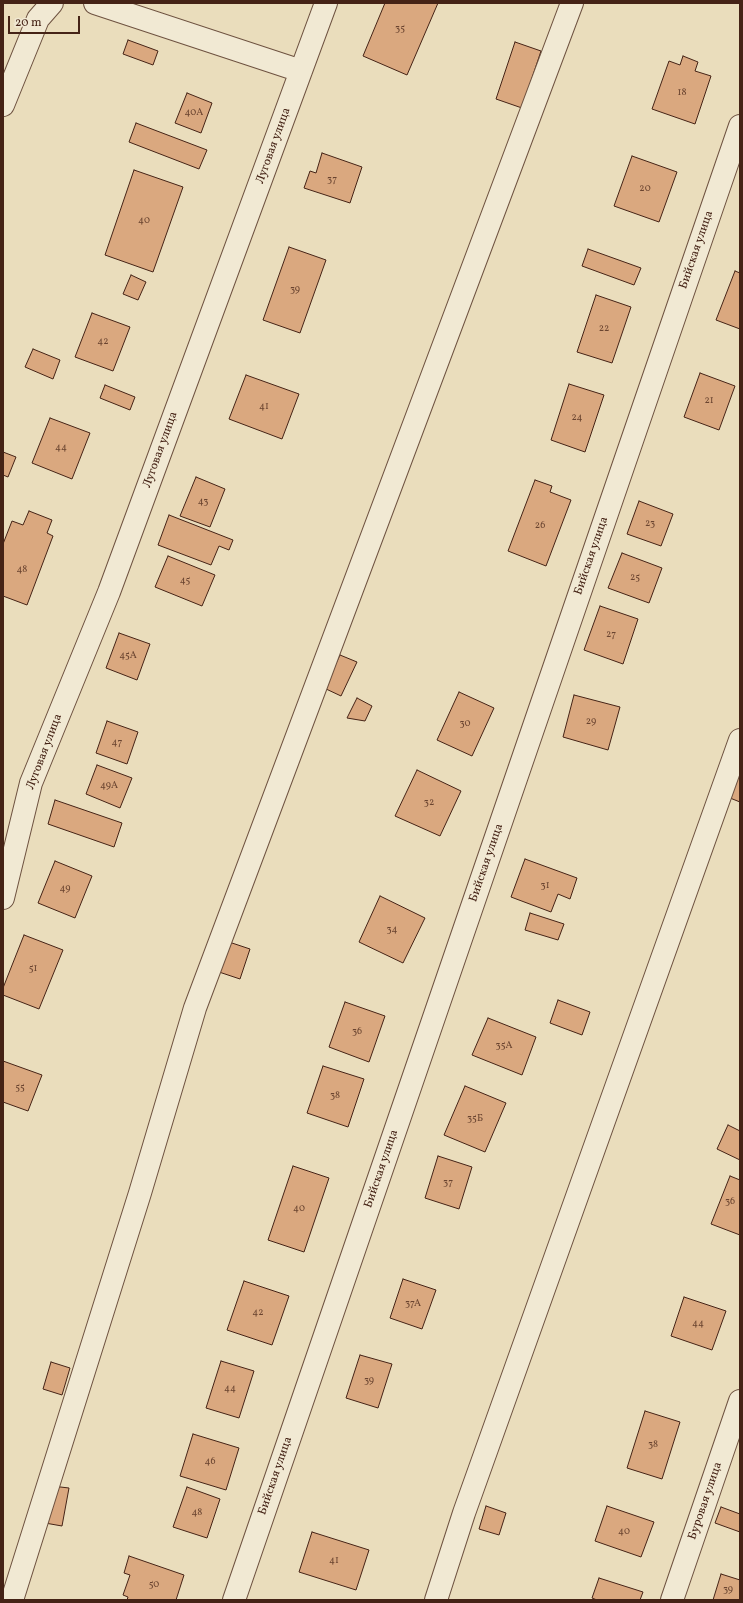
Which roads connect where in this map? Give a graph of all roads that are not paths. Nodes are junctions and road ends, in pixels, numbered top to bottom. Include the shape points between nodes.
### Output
1 (52, 3) edge
2 (95, 3) edge
3 (326, 3) edge
4 (572, 3) edge
5 (301, 71) junction
6 (3, 105) edge
7 (740, 126) edge
8 (740, 740) edge
9 (3, 898) edge
10 (740, 1401) edge
11 (12, 1600) edge
12 (234, 1600) edge
13 (436, 1600) edge
14 (672, 1600) edge

1 - 6 street via 38,19
2 - 5 street
3 - 5 street, Луговая улица
4 - 11 street via 195,1008 140,1193
5 - 9 street, Луговая улица via 109,592 31,783
7 - 12 street, Бийская улица
8 - 13 street via 464,1513
10 - 14 street, Буровая улица

